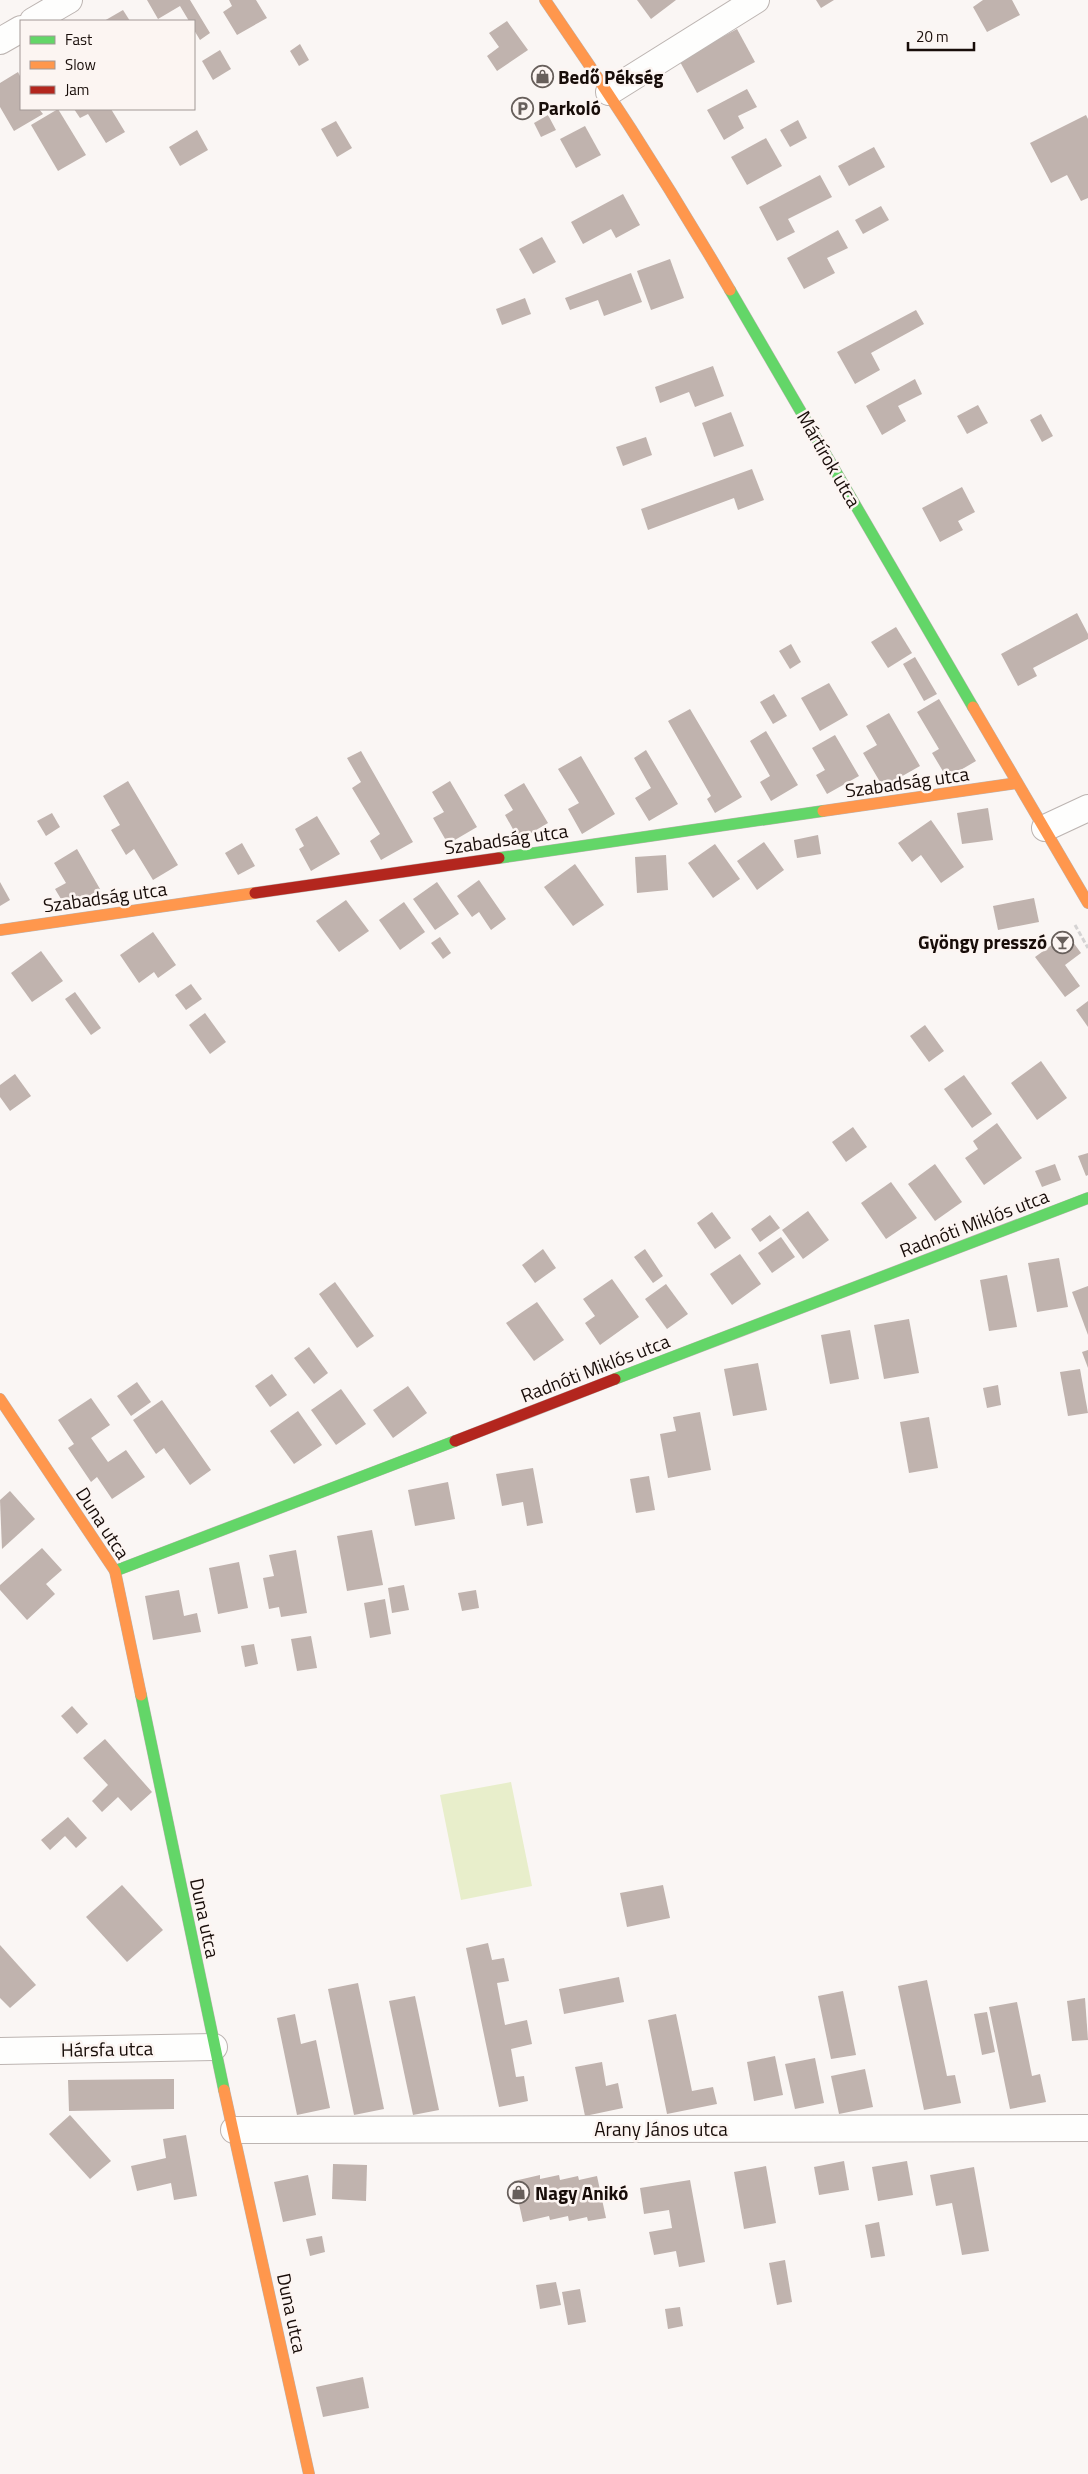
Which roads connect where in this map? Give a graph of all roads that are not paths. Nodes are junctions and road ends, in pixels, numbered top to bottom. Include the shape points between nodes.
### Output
1 (69, 0) edge
2 (545, 0) edge
3 (756, 0) edge
4 (36, 20) edge
5 (20, 30) edge
6 (0, 41) edge
7 (609, 92) junction
8 (1017, 783) junction
9 (1088, 808) edge
10 (1044, 828) junction
11 (1088, 903) edge
12 (0, 930) edge
13 (1088, 1198) edge
14 (0, 1399) edge
15 (115, 1571) junction
16 (214, 2046) junction
17 (0, 2051) edge
18 (1088, 2128) edge
19 (234, 2130) junction
20 (309, 2474) edge

1 - 4 street
2 - 7 street, Mártírok utca
3 - 7 street
5 - 6 street
7 - 8 street, Mártírok utca via 741,307
8 - 10 street, Mártírok utca
8 - 12 street, Szabadság utca
9 - 10 street
10 - 11 street, Mártírok utca
13 - 15 street, Radnóti Miklós utca
14 - 15 street, Duna utca
15 - 16 street, Duna utca
16 - 17 street, Hársfa utca
16 - 19 street, Duna utca
18 - 19 street, Arany János utca
19 - 20 street, Duna utca

